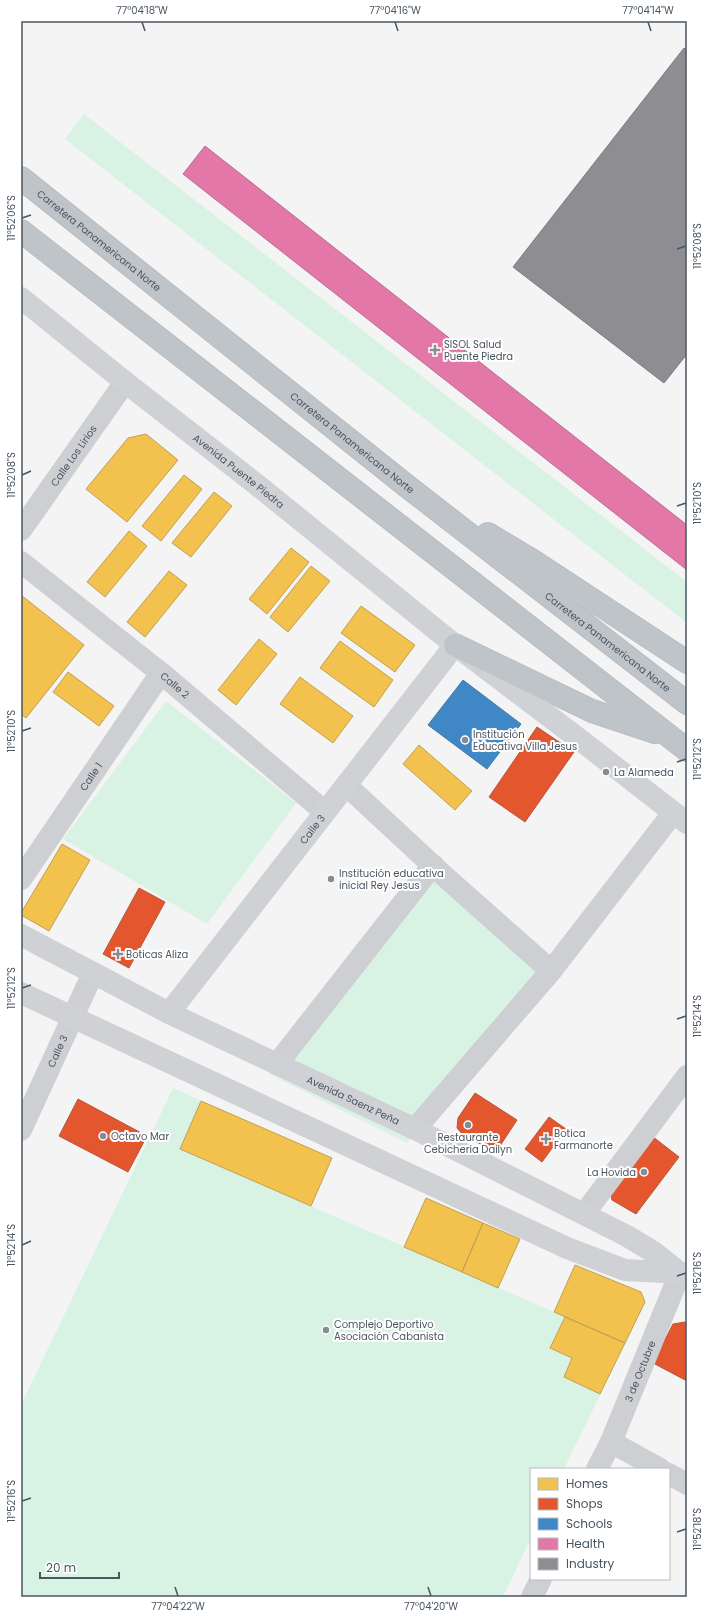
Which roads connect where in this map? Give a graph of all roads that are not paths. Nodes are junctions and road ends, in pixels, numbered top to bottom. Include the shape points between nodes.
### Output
1 (21, 178) edge
2 (21, 231) edge
3 (21, 298) edge
4 (125, 382) junction
5 (408, 487) junction
6 (21, 530) edge
7 (21, 562) edge
8 (455, 645) junction
9 (686, 661) edge
10 (161, 674) junction
11 (687, 703) edge
12 (679, 744) edge
13 (346, 785) junction
14 (325, 812) junction
15 (680, 818) edge
16 (433, 865) junction
17 (21, 879) edge
18 (21, 935) edge
19 (551, 971) junction
20 (93, 973) junction
21 (21, 993) edge
22 (169, 1013) junction
23 (72, 1018) junction
24 (277, 1064) junction
25 (687, 1076) edge
26 (415, 1129) junction
27 (21, 1130) edge
28 (584, 1214) junction
29 (683, 1274) edge
30 (611, 1442) junction
31 (598, 1468) edge
32 (658, 1468) edge
33 (670, 1475) edge
34 (687, 1484) edge
35 (540, 1580) edge
36 (532, 1597) edge

1 - 5 highway, Carretera Panamericana Norte
2 - 12 highway
3 - 4 main road, Avenida Puente Piedra
4 - 6 street, Calle Los Lirios
4 - 8 main road, Avenida Puente Piedra
5 - 9 highway via 533,561
5 - 11 highway, Carretera Panamericana Norte
7 - 10 street, Calle 2
8 - 12 highway via 592,711
8 - 13 main road, Calle 3
8 - 15 main road, Avenida Puente Piedra
10 - 14 street, Calle 2
10 - 17 street, Calle 1
13 - 14 main road, Calle 3
13 - 16 street
14 - 22 main road, Calle 3
15 - 19 street
16 - 19 street
16 - 24 street
18 - 20 main road, Avenida Saenz Peña
19 - 26 street
20 - 22 main road, Avenida Saenz Peña
20 - 23 street, Calle 3
21 - 23 main road
22 - 24 main road, Avenida Saenz Peña
23 - 27 street, Calle 3
23 - 29 main road via 566,1248 625,1270
24 - 26 main road, Avenida Saenz Peña
25 - 28 street
26 - 28 main road, Avenida Saenz Peña
28 - 29 main road, Avenida Saenz Peña via 638,1243
29 - 30 street, 3 de Octubre
30 - 31 street, 3 de Octubre
30 - 32 street
33 - 34 street
35 - 36 street

